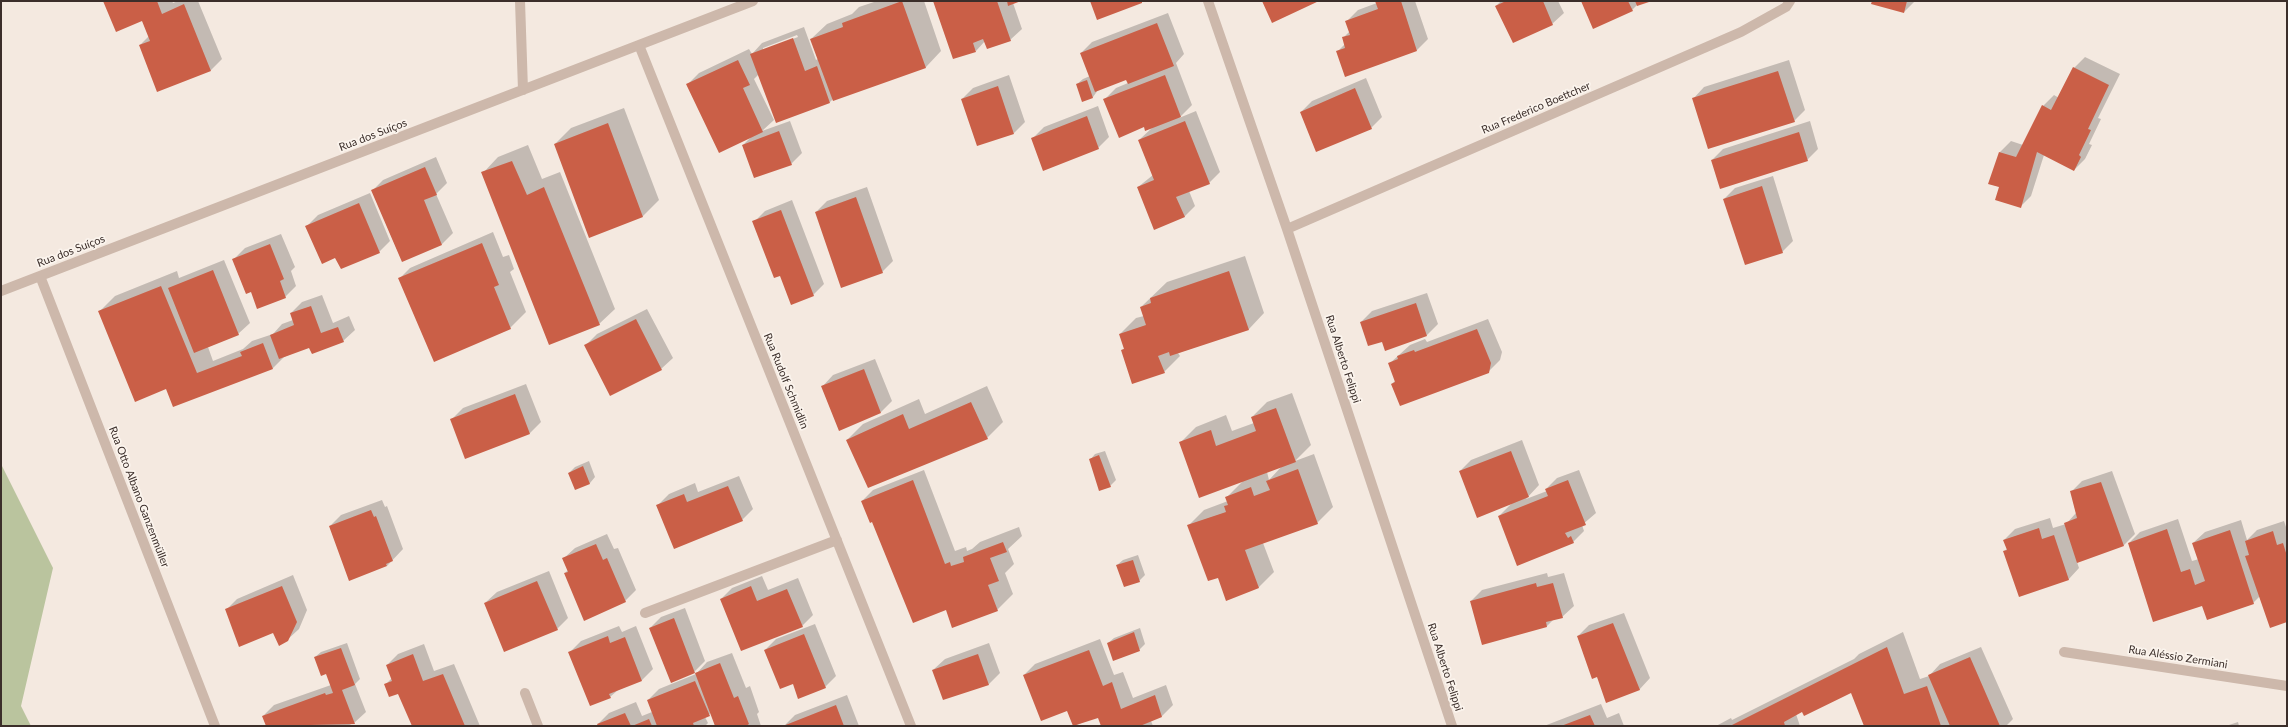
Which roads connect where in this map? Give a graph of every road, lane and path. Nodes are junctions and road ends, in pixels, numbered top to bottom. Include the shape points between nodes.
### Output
1 (520, 1) edge
2 (753, 1) edge
3 (1208, 1) edge
4 (1790, 1) edge
5 (639, 45) junction
6 (523, 90) junction
7 (1287, 229) junction
8 (40, 276) junction
9 (1, 291) edge
10 (836, 540) junction
11 (645, 613) dead end
12 (2064, 652) dead end
13 (2287, 686) edge
14 (525, 693) dead end
15 (215, 726) edge
16 (538, 726) edge
17 (911, 726) edge
18 (1452, 726) edge

1 - 6 street
2 - 5 street, Rua dos Suíços
3 - 7 street, Rua Alberto Felippi
4 - 7 street, Rua Frederico Boettcher via 1780,10 1741,32
5 - 6 street, Rua dos Suíços
5 - 10 street, Rua Rudolf Schmidlin
6 - 8 street, Rua dos Suíços
7 - 18 street, Rua Alberto Felippi
8 - 9 street, Rua dos Suíços
8 - 15 street, Rua Otto Albano Ganzenmüller
10 - 11 street
10 - 17 street, Rua Rudolf Schmidlin
12 - 13 street, Rua Aléssio Zermiani
14 - 16 street

